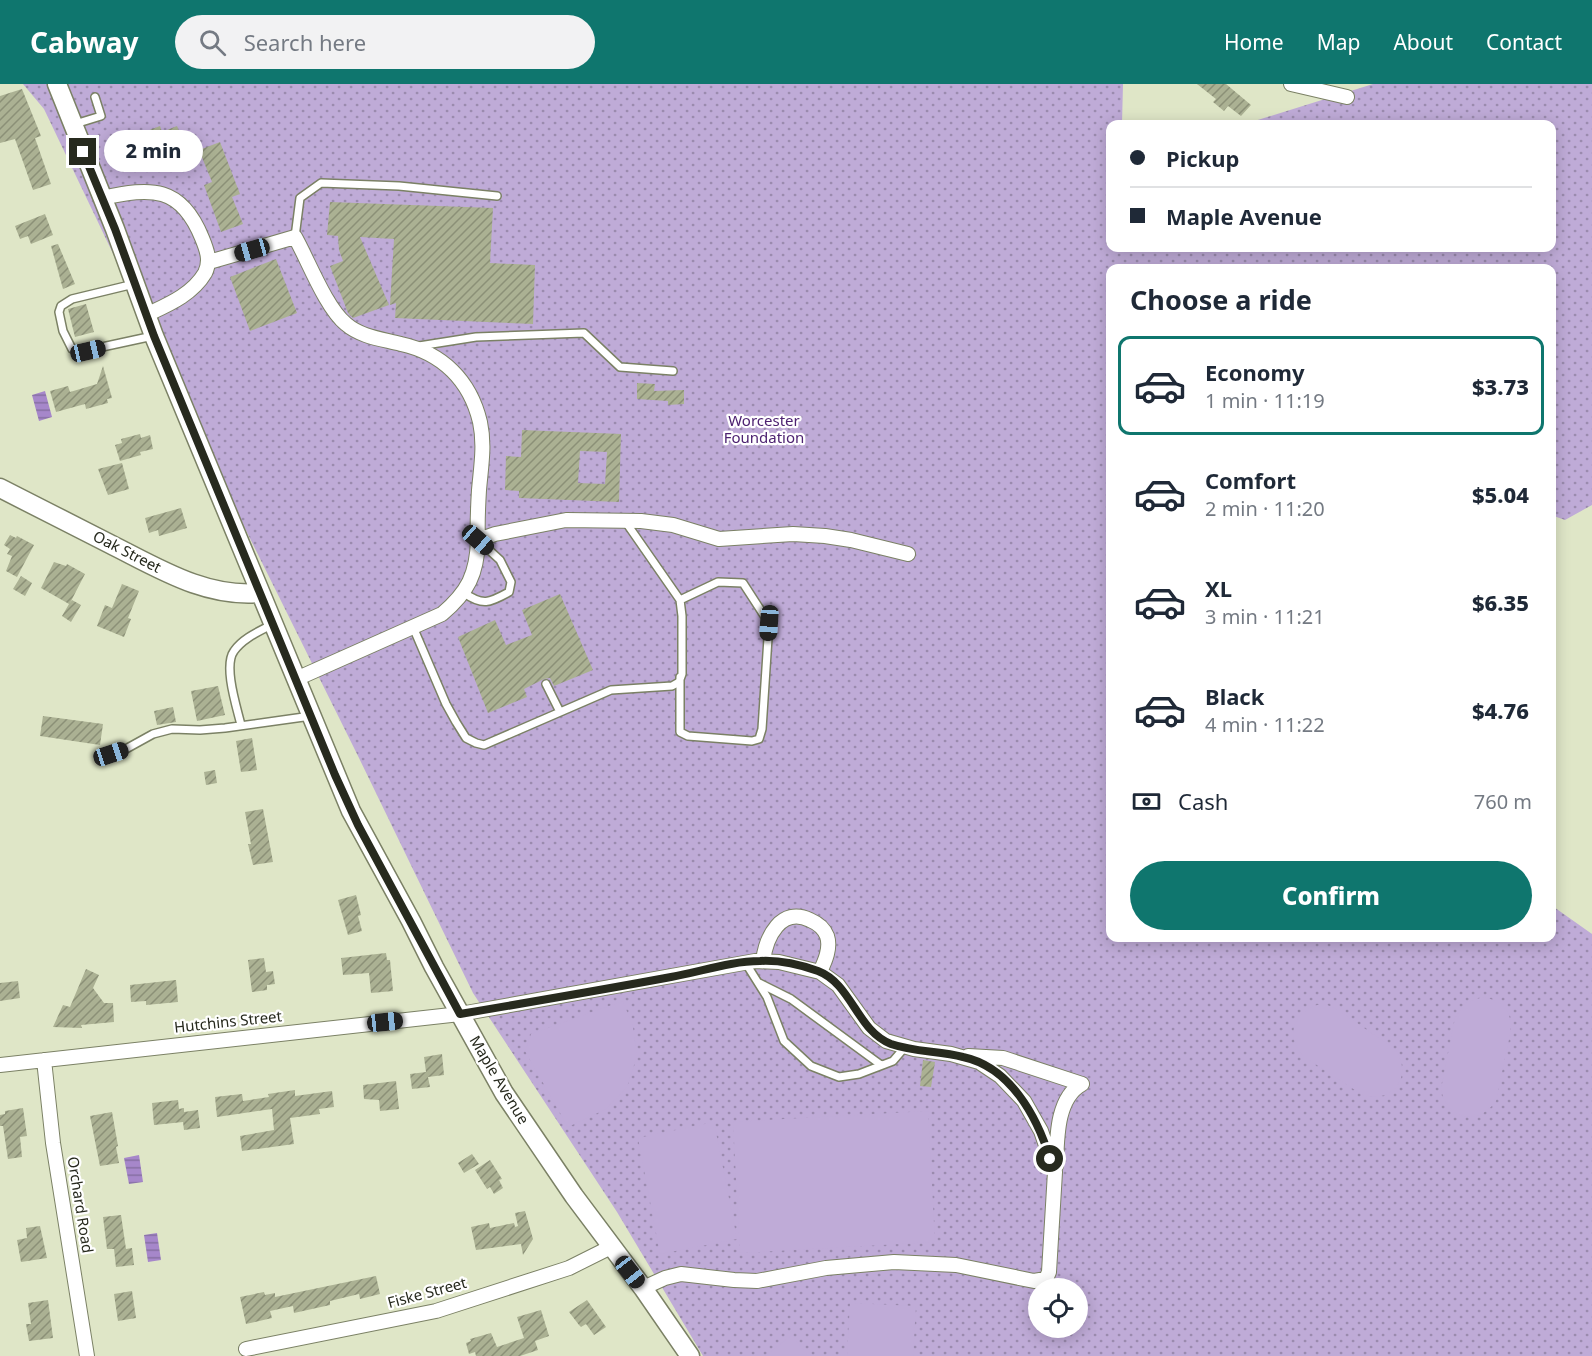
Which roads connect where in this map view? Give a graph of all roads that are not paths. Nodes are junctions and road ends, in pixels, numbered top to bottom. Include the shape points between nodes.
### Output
1 (57, 84) edge
2 (1292, 84) edge
3 (1309, 86) edge
4 (95, 97) dead end
5 (1347, 97) dead end
6 (72, 125) junction
7 (496, 196) dead end
8 (102, 198) junction
9 (295, 237) junction
10 (209, 262) junction
11 (134, 284) junction
12 (146, 315) junction
13 (154, 336) junction
14 (413, 347) junction
15 (674, 371) dead end
16 (0, 488) edge
17 (625, 520) junction
18 (478, 540) junction
19 (908, 554) dead end
20 (260, 593) junction
21 (464, 593) junction
22 (680, 600) junction
23 (273, 624) junction
24 (413, 627) junction
25 (680, 677) junction
26 (296, 679) junction
27 (546, 684) dead end
28 (560, 712) junction
29 (311, 716) junction
30 (241, 725) junction
31 (99, 759) dead end
32 (763, 961) junction
33 (745, 962) junction
34 (820, 972) junction
35 (757, 982) junction
36 (460, 1014) junction
37 (905, 1047) junction
38 (961, 1056) junction
39 (44, 1059) junction
40 (0, 1065) edge
41 (881, 1065) junction
42 (1055, 1172) junction
43 (611, 1247) junction
44 (643, 1288) junction
45 (246, 1349) dead end
46 (87, 1356) edge
47 (690, 1356) edge

1 - 6 main road, Maple Avenue
2 - 3 street
3 - 5 street
4 - 6 lane via 100,116
6 - 8 main road, Maple Avenue
7 - 9 lane via 321,183 300,198
8 - 10 street via 152,191 169,196 191,214
8 - 11 main road, Maple Avenue
9 - 10 street
9 - 14 street via 344,322 371,337
10 - 12 street via 187,293
11 - 12 main road, Maple Avenue
11 - 13 lane via 66,302 59,312 63,331 72,349 79,352
12 - 13 main road, Maple Avenue
13 - 20 main road, Maple Avenue
14 - 15 lane via 476,338 584,333 620,367
14 - 18 street via 432,354 452,369 476,407 483,453
16 - 20 main road, Oak Street via 190,582 227,593
17 - 18 street via 566,520
17 - 19 street via 663,523 719,539 793,534 833,537
17 - 22 lane
18 - 21 street
18 - 21 lane via 500,560 511,582 509,592 491,602 476,601
20 - 23 main road, Maple Avenue
21 - 24 street via 442,614
22 - 25 lane
22 - 25 lane via 718,582 743,583 769,623 759,739 688,736 680,732
23 - 26 main road, Maple Avenue
23 - 30 lane via 232,652 232,685
24 - 26 street
24 - 28 lane via 446,704 466,738 484,745
25 - 28 lane via 672,686 611,690
26 - 29 main road, Maple Avenue
27 - 28 lane
29 - 30 lane
29 - 36 main road, Maple Avenue via 351,811
30 - 31 lane via 172,729
32 - 33 street, Hutchins Street
32 - 34 street, Hutchins Street
32 - 34 street via 765,945 776,925 788,918 801,917 817,923 826,933 828,951
33 - 35 lane
33 - 36 street, Hutchins Street
34 - 37 street via 838,986 874,1033
35 - 41 lane via 791,999
35 - 41 lane via 784,1041 811,1066 838,1077
36 - 39 street, Hutchins Street
36 - 43 main road, Maple Avenue via 504,1093
37 - 38 street
37 - 41 lane via 893,1061
38 - 42 street via 990,1068 1024,1101 1041,1131
38 - 42 street via 1003,1058 1082,1084 1067,1096 1062,1109
39 - 40 street, Hutchins Street
39 - 46 street, Orchard Road via 53,1143
42 - 44 street via 1050,1269 1046,1279 1027,1281 956,1265 894,1262 826,1268 758,1281 681,1274
43 - 44 main road, Maple Avenue
43 - 45 street, Fiske Street via 569,1268 436,1311
44 - 47 main road, Maple Avenue

